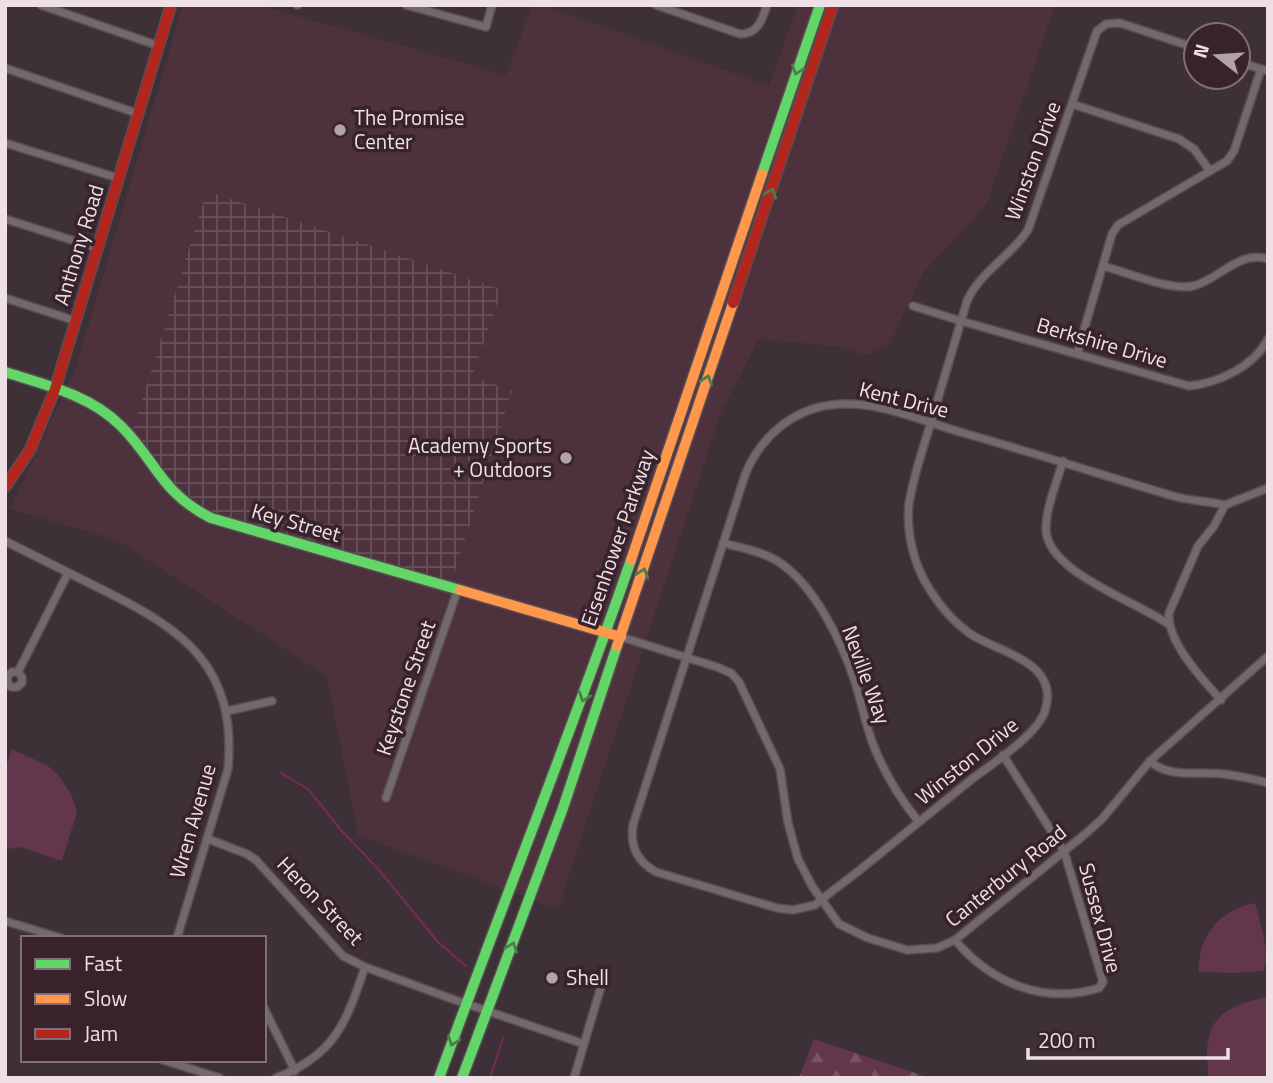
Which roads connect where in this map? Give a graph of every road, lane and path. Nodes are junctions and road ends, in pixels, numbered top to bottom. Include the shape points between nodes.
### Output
1 (41, 5) edge
2 (171, 5) edge
3 (406, 5) edge
4 (492, 5) edge
5 (656, 5) edge
6 (767, 5) edge
7 (820, 5) edge
8 (834, 5) edge
9 (1182, 43) edge
10 (159, 46) junction
11 (5, 68) edge
12 (1264, 70) edge
13 (1072, 104) junction
14 (139, 114) junction
15 (5, 143) edge
16 (1210, 171) junction
17 (118, 178) junction
18 (5, 219) edge
19 (97, 248) junction
20 (1268, 258) edge
21 (1103, 265) junction
22 (5, 298) edge
23 (913, 306) dead end
24 (76, 321) junction
25 (961, 321) junction
26 (1268, 339) edge
27 (1077, 354) junction
28 (5, 372) edge
29 (55, 388) junction
30 (931, 423) junction
31 (1063, 461) junction
32 (5, 487) edge
33 (1268, 488) edge
34 (1225, 505) junction
35 (5, 541) edge
36 (723, 543) junction
37 (68, 573) junction
38 (458, 589) junction
39 (1168, 624) junction
40 (607, 632) junction
41 (621, 637) junction
42 (1268, 656) edge
43 (686, 657) junction
44 (18, 672) dead end
45 (1221, 700) junction
46 (272, 701) dead end
47 (227, 711) junction
48 (1003, 755) junction
49 (1150, 761) junction
50 (1268, 783) edge
51 (386, 798) dead end
52 (919, 822) junction
53 (208, 839) junction
54 (1064, 850) junction
55 (821, 900) junction
56 (5, 920) edge
57 (55, 936) edge
58 (178, 936) edge
59 (955, 940) junction
60 (365, 967) junction
61 (605, 973) dead end
62 (466, 1004) junction
63 (487, 1010) junction
64 (266, 1012) edge
65 (584, 1044) junction
66 (169, 1062) edge
67 (295, 1071) junction
68 (220, 1078) edge
69 (276, 1078) edge
70 (439, 1078) edge
71 (462, 1078) edge
72 (574, 1078) edge

1 - 10 street
2 - 10 main road, Anthony Road
3 - 4 street via 486,27
5 - 6 street via 740,34 759,26
7 -> 40 main road, Eisenhower Parkway
41 -> 8 main road, Eisenhower Parkway
9 - 13 street, Winston Drive via 1120,23 1105,24 1097,31
10 - 14 main road, Anthony Road
11 - 14 street
12 - 16 street via 1234,151
13 - 16 street via 1179,139 1194,149
13 - 25 street, Winston Drive via 1028,230 971,292
14 - 17 main road, Anthony Road
15 - 17 street
16 - 21 street via 1121,222 1112,234
17 - 19 main road, Anthony Road
18 - 19 street
19 - 24 main road, Anthony Road
20 - 21 street via 1246,258 1200,283 1180,287
21 - 27 street
22 - 24 street
23 - 25 street, Berkshire Drive
24 - 29 main road, Anthony Road
25 - 27 street, Berkshire Drive
25 - 30 street, Winston Drive
26 - 27 street, Berkshire Drive via 1254,358 1202,385 1168,381
28 - 29 main road, Key Street
29 - 32 main road, Anthony Road via 30,450
29 - 38 main road, Key Street via 106,414 172,493 200,513
30 - 31 street, Kent Drive
30 - 36 street, Kent Drive via 857,404 828,405 794,417 765,440 750,462
30 - 48 street, Winston Drive via 909,504 911,541 920,573 958,624 1036,669 1046,686 1047,701 1038,724
31 - 34 street, Kent Drive via 1174,496
31 - 39 street via 1046,522 1046,535 1055,553 1090,581
33 - 34 street
34 - 39 street via 1187,568
35 - 37 street, Wren Avenue
36 - 43 street, Kent Drive
36 - 52 street, Neville Way via 779,562 821,610 855,682 881,764
37 - 44 street
37 - 47 street, Wren Avenue via 176,632 205,663
38 - 40 main road, Key Street
38 - 51 street, Keystone Street
39 - 45 street via 1184,654
40 - 41 main road, Key Street
40 -> 62 main road, Eisenhower Parkway
41 - 43 street, Canterbury Road
63 -> 41 main road, Eisenhower Parkway
42 - 45 street, Canterbury Road
43 - 55 street, Canterbury Road via 731,673 739,682 780,769 793,843
43 - 55 street, Winston Drive via 634,825 638,857 656,872 777,908 803,909
45 - 49 street, Canterbury Road
46 - 47 street
47 - 53 street, Wren Avenue via 228,769
48 - 52 street, Winston Drive
48 - 54 street, Sussex Drive
49 - 50 street via 1176,773 1222,774
49 - 54 street, Canterbury Road via 1102,819
52 - 55 street, Winston Drive
53 - 58 street, Wren Avenue
53 - 60 street, Heron Street via 256,860 332,946
54 - 59 street, Canterbury Road
54 - 59 street, Sussex Drive via 1102,976 1099,988 1066,993 1028,990 991,974
55 - 59 street, Canterbury Road via 846,929 892,947 923,950
56 - 57 street
60 - 62 street, Heron Street
60 - 67 street via 337,1035 322,1053
61 - 65 street
62 - 63 street, Heron Street
62 -> 70 main road, Eisenhower Parkway
63 - 65 street, Heron Street
63 - 71 main road, Eisenhower Parkway
64 - 67 street
65 - 72 street
66 - 68 street
67 - 69 street

